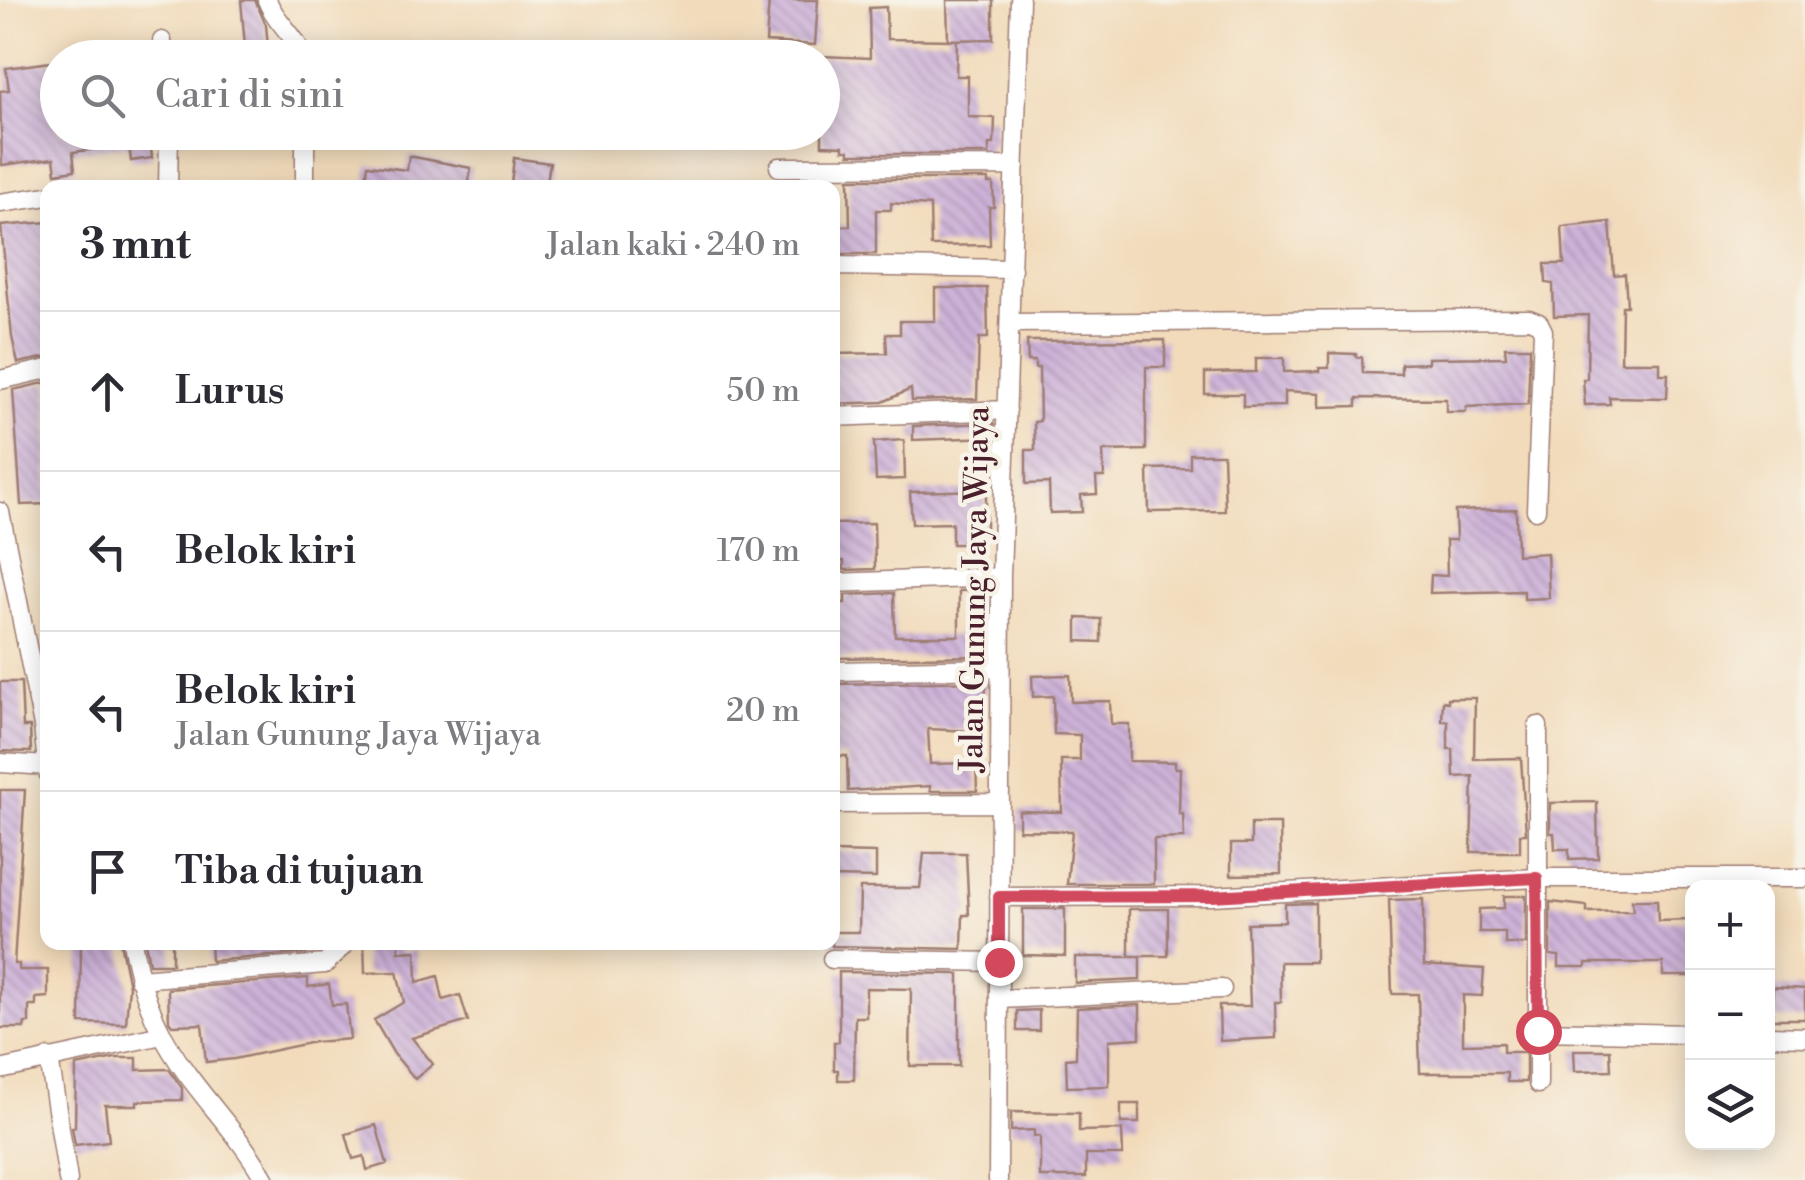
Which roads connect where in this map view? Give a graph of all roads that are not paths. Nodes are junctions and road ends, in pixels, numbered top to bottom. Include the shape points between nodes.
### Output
1 (266, 0) edge
2 (1020, 0) edge
3 (294, 40) edge
4 (168, 150) edge
5 (304, 150) edge
6 (1016, 166) junction
7 (779, 167) dead end
8 (168, 180) edge
9 (304, 180) edge
10 (40, 197) edge
11 (0, 203) edge
12 (840, 266) edge
13 (1012, 269) junction
14 (1010, 323) junction
15 (40, 371) edge
16 (0, 380) edge
17 (1007, 410) junction
18 (840, 417) edge
19 (1536, 510) dead end
20 (0, 512) edge
21 (1000, 576) junction
22 (6, 580) edge
23 (840, 583) edge
24 (1000, 668) junction
25 (840, 671) edge
26 (40, 714) edge
27 (1538, 726) dead end
28 (0, 762) edge
29 (40, 767) edge
30 (840, 804) edge
31 (1000, 804) junction
32 (1537, 878) junction
33 (1805, 878) edge
34 (999, 897) junction
35 (133, 950) edge
36 (339, 950) edge
37 (832, 959) dead end
38 (999, 962) junction
39 (139, 980) junction
40 (1222, 989) dead end
41 (998, 999) junction
42 (1538, 1031) junction
43 (1685, 1034) edge
44 (162, 1035) junction
45 (1775, 1036) edge
46 (1805, 1037) edge
47 (49, 1058) junction
48 (0, 1070) edge
49 (1538, 1084) dead end
50 (68, 1180) edge
51 (266, 1180) edge
52 (998, 1180) edge

1 - 3 street
2 - 6 street, Jalan Gunung Jaya Wijaya
4 - 8 street
5 - 9 street
6 - 7 street
6 - 13 street, Jalan Gunung Jaya Wijaya
10 - 11 street
12 - 13 street
13 - 14 street, Jalan Gunung Jaya Wijaya
14 - 17 street, Jalan Gunung Jaya Wijaya
14 - 19 street via 1539,323
15 - 16 street
17 - 18 street
17 - 21 street, Jalan Gunung Jaya Wijaya
20 - 22 street
21 - 23 street
21 - 24 street, Jalan Gunung Jaya Wijaya
22 - 26 street
24 - 25 street
24 - 31 street, Jalan Gunung Jaya Wijaya
27 - 32 street
28 - 29 street
30 - 31 street
31 - 34 street, Jalan Gunung Jaya Wijaya
32 - 33 street
32 - 34 street via 1212,896
32 - 42 street
34 - 38 street, Jalan Gunung Jaya Wijaya
35 - 39 street
36 - 39 street via 325,964
37 - 38 street
38 - 41 street, Jalan Gunung Jaya Wijaya
39 - 44 street
40 - 41 street
41 - 52 street, Jalan Gunung Jaya Wijaya
42 - 43 street
42 - 49 street
44 - 47 street
44 - 51 street
45 - 46 street
47 - 48 street
47 - 50 street

